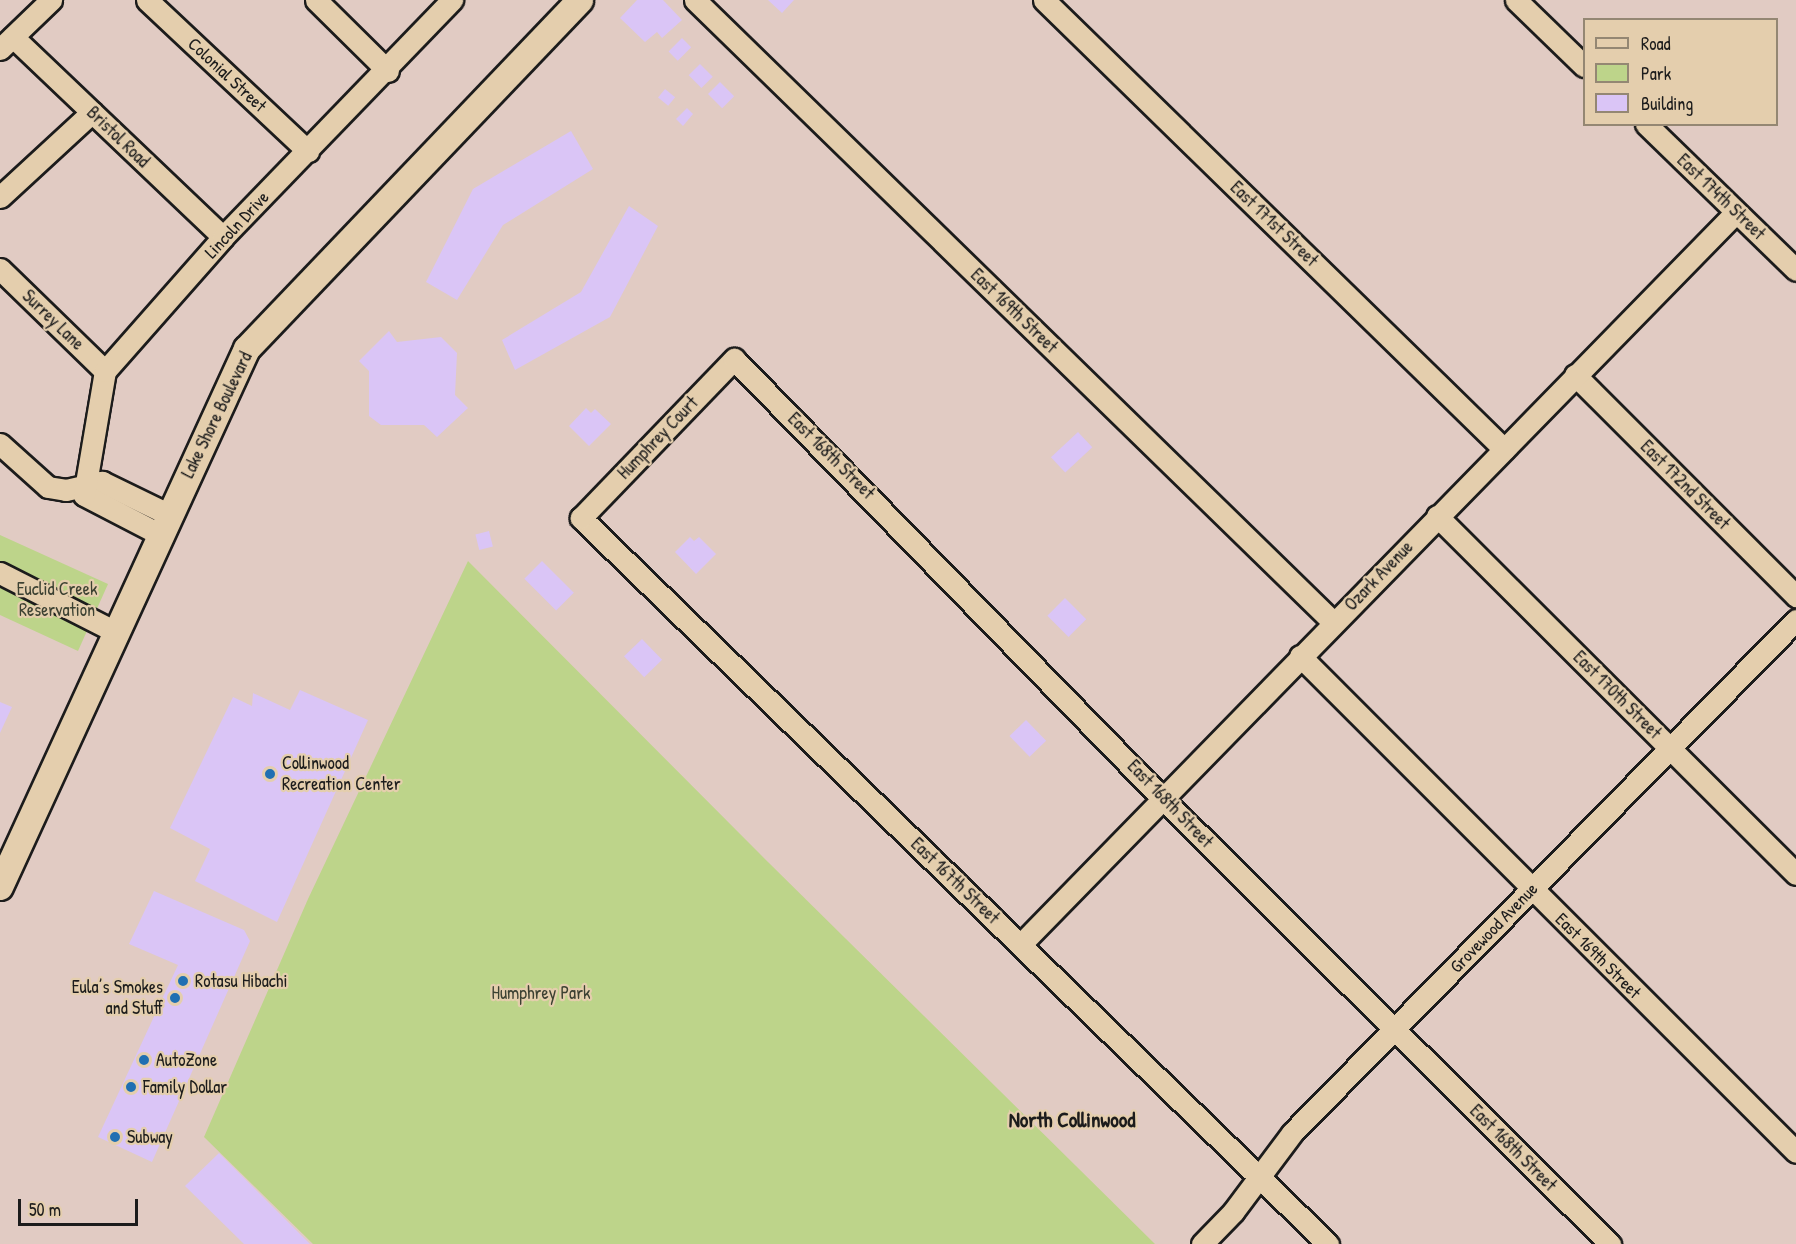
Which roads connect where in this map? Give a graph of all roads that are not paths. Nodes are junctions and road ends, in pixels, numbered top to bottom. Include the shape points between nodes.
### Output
1 (51, 0) edge
2 (147, 0) edge
3 (316, 0) edge
4 (452, 0) edge
5 (580, 0) edge
6 (695, 0) edge
7 (1044, 0) edge
8 (1516, 0) edge
9 (7, 43) edge
10 (1583, 65) edge
11 (388, 71) junction
12 (92, 112) junction
13 (1648, 126) edge
14 (308, 151) junction
15 (0, 197) edge
16 (1736, 212) junction
17 (224, 237) junction
18 (0, 269) edge
19 (1796, 270) edge
20 (734, 359) joint
21 (105, 371) junction
22 (1575, 375) junction
23 (0, 444) edge
24 (1504, 449) junction
25 (83, 483) junction
26 (1437, 516) junction
27 (581, 518) joint
28 (165, 525) junction
29 (0, 573) edge
30 (1796, 596) edge
31 (1796, 620) edge
32 (1334, 622) junction
33 (116, 632) junction
34 (1300, 656) junction
35 (1670, 748) junction
36 (1163, 799) junction
37 (1796, 874) edge
38 (0, 887) edge
39 (1532, 890) junction
40 (1023, 942) junction
41 (1395, 1030) junction
42 (1796, 1152) edge
43 (1260, 1176) junction
44 (1202, 1244) edge
45 (1328, 1244) edge
46 (1610, 1244) edge

1 - 9 street
2 - 14 street, Colonial Street
3 - 11 street
4 - 11 street, Lincoln Drive
5 - 28 main road, Lake Shore Boulevard via 247,349
6 - 32 street, East 169th Street
7 - 24 street, East 171st Street
8 - 10 street
9 - 12 street, Bristol Road
11 - 14 street, Lincoln Drive
12 - 15 street
12 - 17 street, Bristol Road
13 - 16 street, East 174th Street
14 - 17 street, Lincoln Drive
16 - 19 street, East 174th Street
16 - 22 street, Ozark Avenue
17 - 21 street, Lincoln Drive
18 - 21 street, Surrey Lane
20 - 27 street, Humphrey Court
20 - 36 street, East 168th Street
21 - 25 street
22 - 24 street, Ozark Avenue
22 - 30 street, East 172nd Street
23 - 25 street via 48,487 66,490
24 - 26 street, Ozark Avenue
25 - 28 street via 84,495
26 - 32 street, Ozark Avenue
26 - 35 street, East 170th Street
27 - 40 street, East 167th Street
28 - 33 main road, Lake Shore Boulevard
29 - 33 street
31 - 35 street, Grovewood Avenue
32 - 34 street, Ozark Avenue
33 - 38 main road, Lake Shore Boulevard
34 - 36 street, Ozark Avenue
34 - 39 street, East 169th Street
35 - 37 street, East 170th Street
35 - 39 street, Grovewood Avenue
36 - 40 street, Ozark Avenue
36 - 41 street, East 168th Street
39 - 41 street, Grovewood Avenue
39 - 42 street, East 169th Street
40 - 43 street, East 167th Street
41 - 43 street, Grovewood Avenue via 1292,1133
41 - 46 street, East 168th Street
43 - 44 street, Grovewood Avenue
43 - 45 street, East 167th Street

